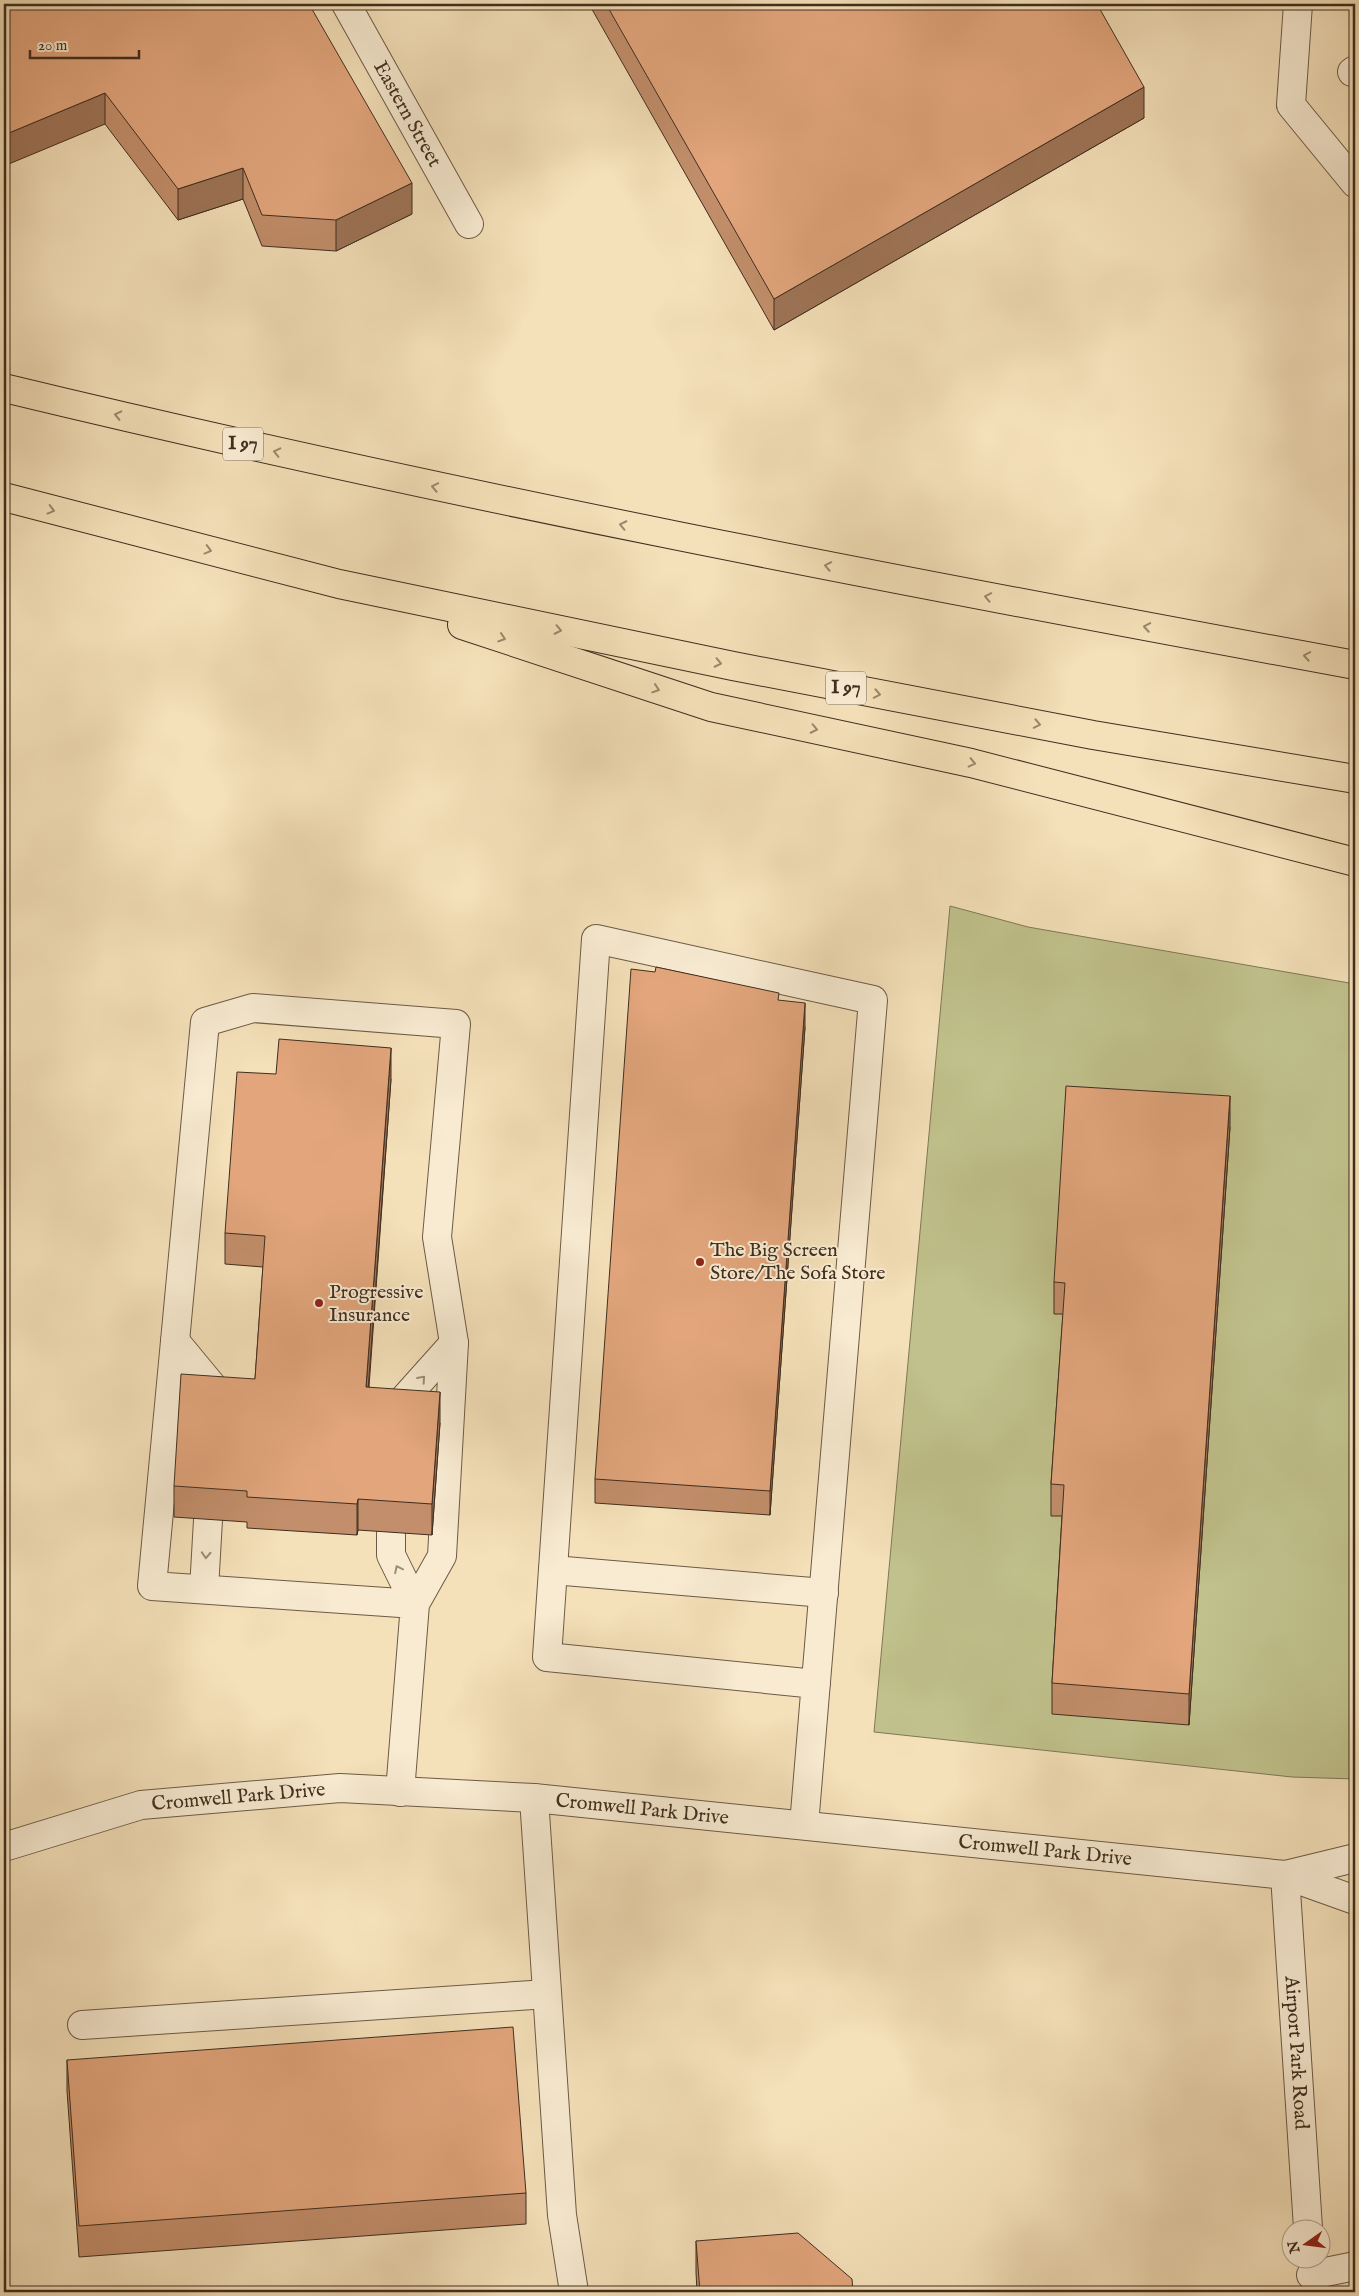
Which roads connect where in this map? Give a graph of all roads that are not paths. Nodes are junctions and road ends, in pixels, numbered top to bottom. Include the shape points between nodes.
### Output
1 (346, 4) edge
2 (1298, 4) edge
3 (1355, 183) edge
4 (470, 224) dead end
5 (4, 388) edge
6 (4, 497) edge
7 (339, 584) junction
8 (1355, 665) edge
9 (1355, 779) edge
10 (1355, 862) edge
11 (175, 1341) junction
12 (454, 1342) junction
13 (217, 1408) edge
14 (401, 1420) edge
15 (208, 1520) edge
16 (391, 1532) edge
17 (553, 1570) junction
18 (204, 1590) junction
19 (824, 1593) junction
20 (415, 1604) junction
21 (816, 1684) junction
22 (400, 1792) junction
23 (534, 1798) junction
24 (804, 1825) junction
25 (4, 1847) edge
26 (1355, 1858) edge
27 (1285, 1875) junction
28 (1355, 1900) edge
29 (547, 1994) junction
30 (82, 2025) dead end
31 (1307, 2218) edge
32 (1355, 2266) edge
33 (1311, 2275) edge
34 (574, 2292) edge

1 - 4 street, Eastern Street
2 - 3 street via 1291,105
8 -> 5 highway, I 97 via 746,550 376,475
6 -> 7 highway, I 97
7 -> 9 highway, I 97 via 733,666 1093,735
7 -> 10 highway via 711,707 971,763
11 - 12 street via 205,1022 253,1008 456,1024 437,1238
11 - 13 street via 218,1394
11 - 18 street via 152,1586
14 -> 12 street via 403,1400
12 - 20 street via 442,1556
15 -> 18 street
20 -> 16 street via 391,1555
17 - 19 street
17 - 19 street via 596,940 873,1000
17 - 21 street via 547,1657
18 - 20 street
19 - 21 street
20 - 22 street
21 - 24 street
22 - 23 street, Cromwell Park Drive
22 - 25 street, Cromwell Park Drive via 340,1788 141,1805
23 - 24 street, Cromwell Park Drive
23 - 29 street
24 - 27 street, Cromwell Park Drive
26 - 27 street, Cromwell Park Drive
27 - 28 street, Cromwell Park Drive
27 - 31 street, Airport Park Road
29 - 30 street
29 - 34 street via 562,2215
32 - 33 street

